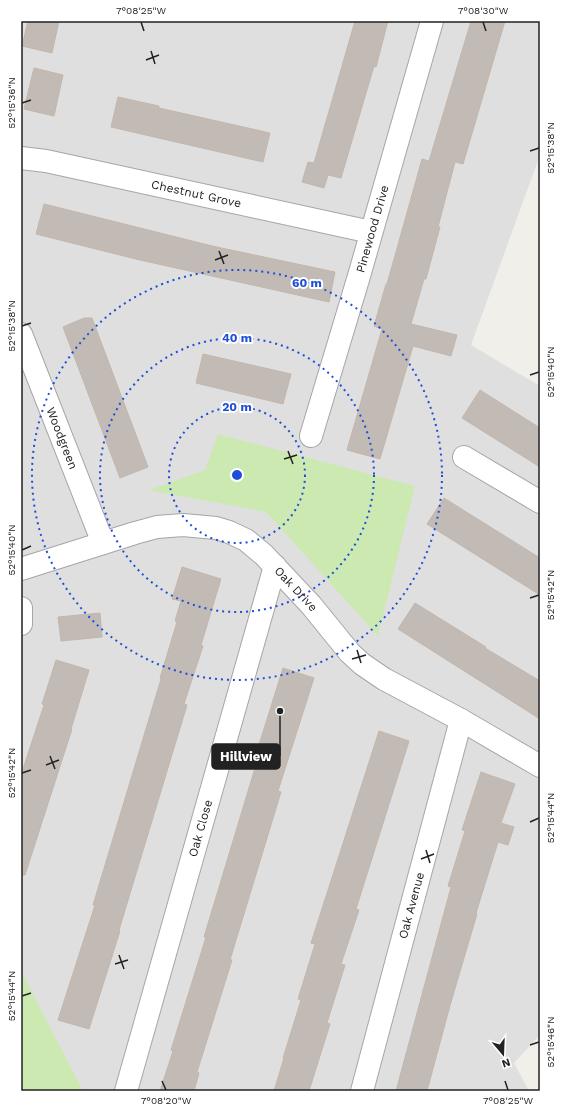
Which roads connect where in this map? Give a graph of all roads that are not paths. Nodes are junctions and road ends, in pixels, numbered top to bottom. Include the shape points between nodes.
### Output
1 (432, 21) edge
2 (21, 158) edge
3 (371, 232) junction
4 (21, 334) edge
5 (311, 436) dead end
6 (464, 456) dead end
7 (540, 502) edge
8 (103, 543) junction
9 (275, 566) junction
10 (21, 569) edge
11 (21, 608) edge
12 (21, 624) edge
13 (461, 720) junction
14 (540, 766) edge
15 (126, 1091) edge
16 (362, 1091) edge

1 - 3 street, Pinewood Drive
2 - 3 street, Chestnut Grove
3 - 5 street, Pinewood Drive
4 - 8 street, Woodgreen
6 - 7 street
8 - 9 street, Oak Drive via 157,528 183,525 216,528 238,535 256,547
8 - 10 street, Oak Drive
9 - 13 street, Oak Drive via 359,661 384,679
9 - 15 street, Oak Close
11 - 12 street
13 - 14 street, Oak Drive
13 - 16 street, Oak Avenue

